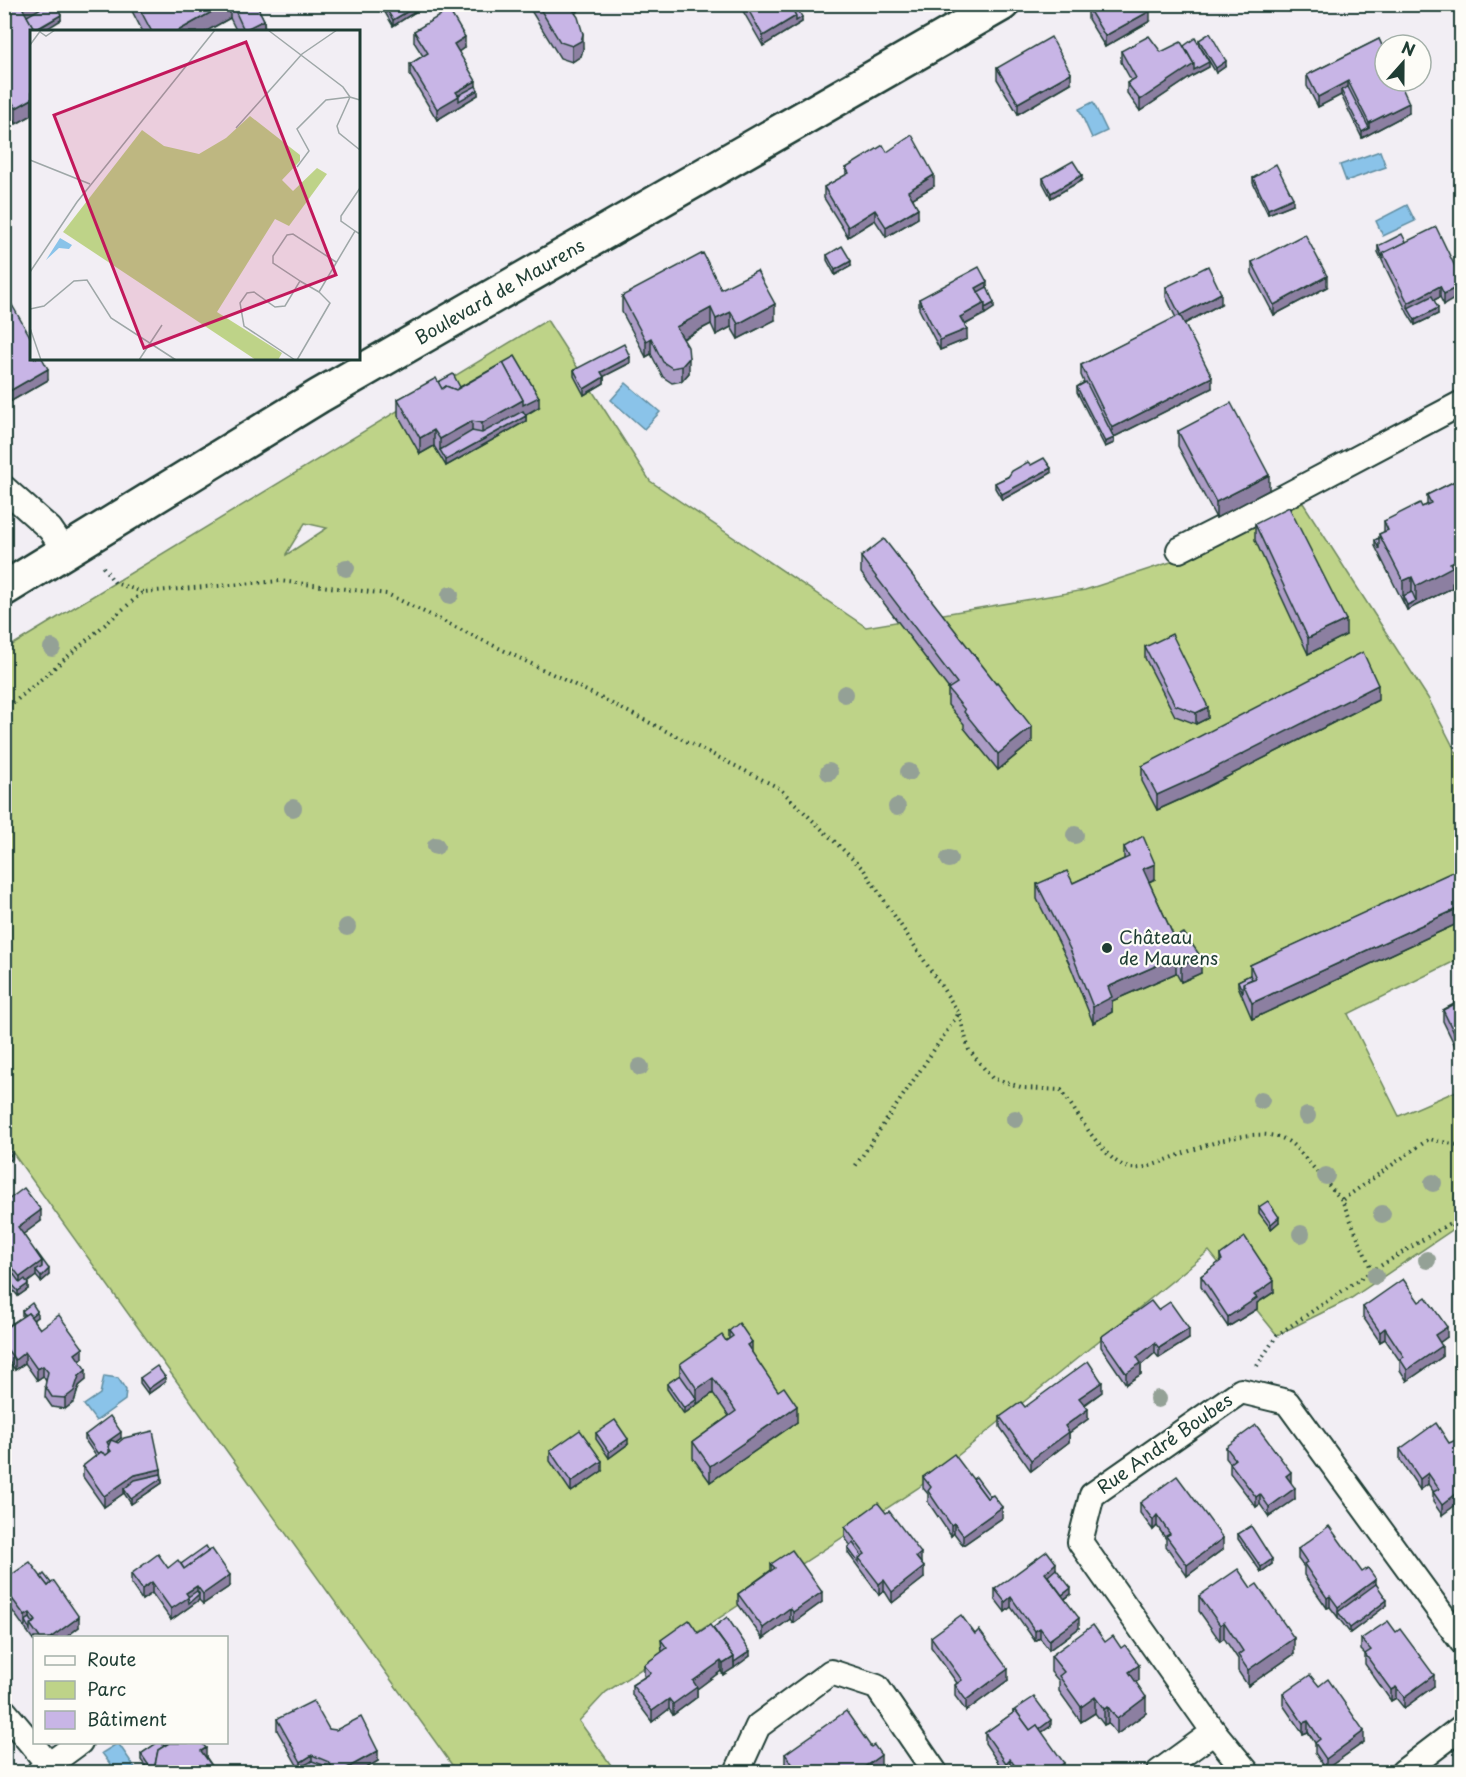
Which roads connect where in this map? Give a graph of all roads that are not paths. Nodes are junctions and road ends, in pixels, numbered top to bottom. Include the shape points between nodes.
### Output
1 (1002, 4) edge
2 (1461, 403) edge
3 (4, 488) edge
4 (1179, 550) dead end
5 (65, 551) junction
6 (4, 589) edge
7 (1461, 1642) edge
8 (4, 1711) edge
9 (1461, 1727) edge
10 (1214, 1732) junction
11 (79, 1744) edge
12 (47, 1770) edge
13 (736, 1773) edge
14 (935, 1773) edge
15 (1159, 1773) edge
16 (1247, 1773) edge
17 (1403, 1773) edge

1 - 5 street, Boulevard de Maurens via 319,396
2 - 4 street
3 - 5 street via 50,529
5 - 6 street, Boulevard de Maurens
7 - 10 street, Rue André Boubes via 1287,1402 1241,1391 1092,1495 1080,1542
8 - 12 street
9 - 17 street
10 - 15 street
10 - 16 street, Rue André Boubes
11 - 12 street
13 - 14 street via 758,1726 831,1672 877,1687

